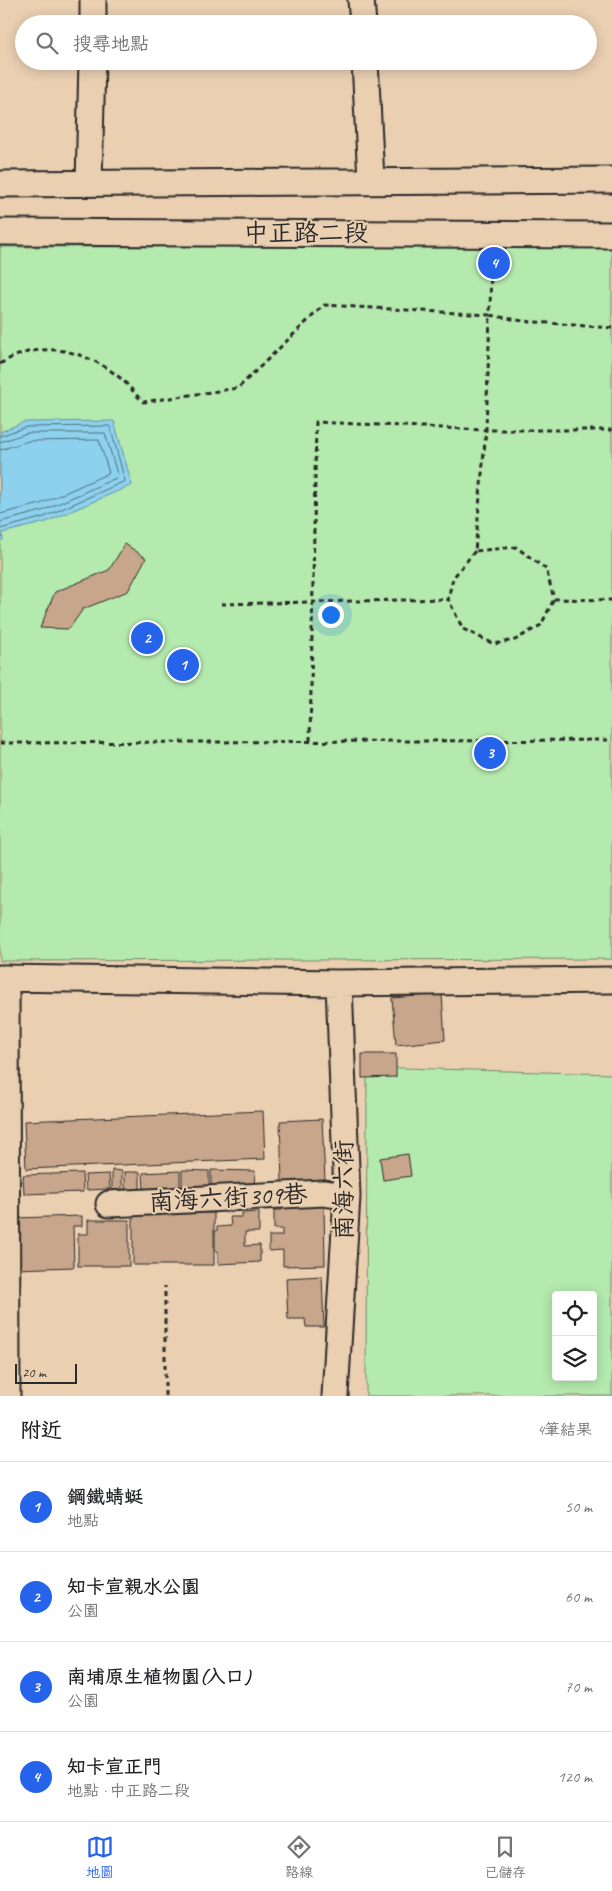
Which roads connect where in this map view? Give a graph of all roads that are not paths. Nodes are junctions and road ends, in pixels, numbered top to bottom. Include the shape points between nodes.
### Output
1 (93, 0) edge
2 (361, 0) edge
3 (92, 15) edge
4 (362, 15) edge
5 (92, 70) edge
6 (365, 70) edge
7 (371, 180) junction
8 (612, 180) edge
9 (89, 183) junction
10 (0, 184) edge
11 (0, 232) edge
12 (612, 234) edge
13 (3, 978) edge
14 (612, 980) edge
15 (339, 983) junction
16 (347, 1196) junction
17 (109, 1204) dead end
18 (8, 1396) edge
19 (336, 1396) edge

1 - 3 street
2 - 4 street
5 - 9 street
6 - 7 street
7 - 8 street
7 - 9 street
9 - 10 street
11 - 12 street, 中正路二段
13 - 15 street
13 - 18 street
14 - 15 street
15 - 16 street, 南海六街
16 - 17 street, 南海六街309巷 via 322,1193
16 - 19 street, 南海六街

